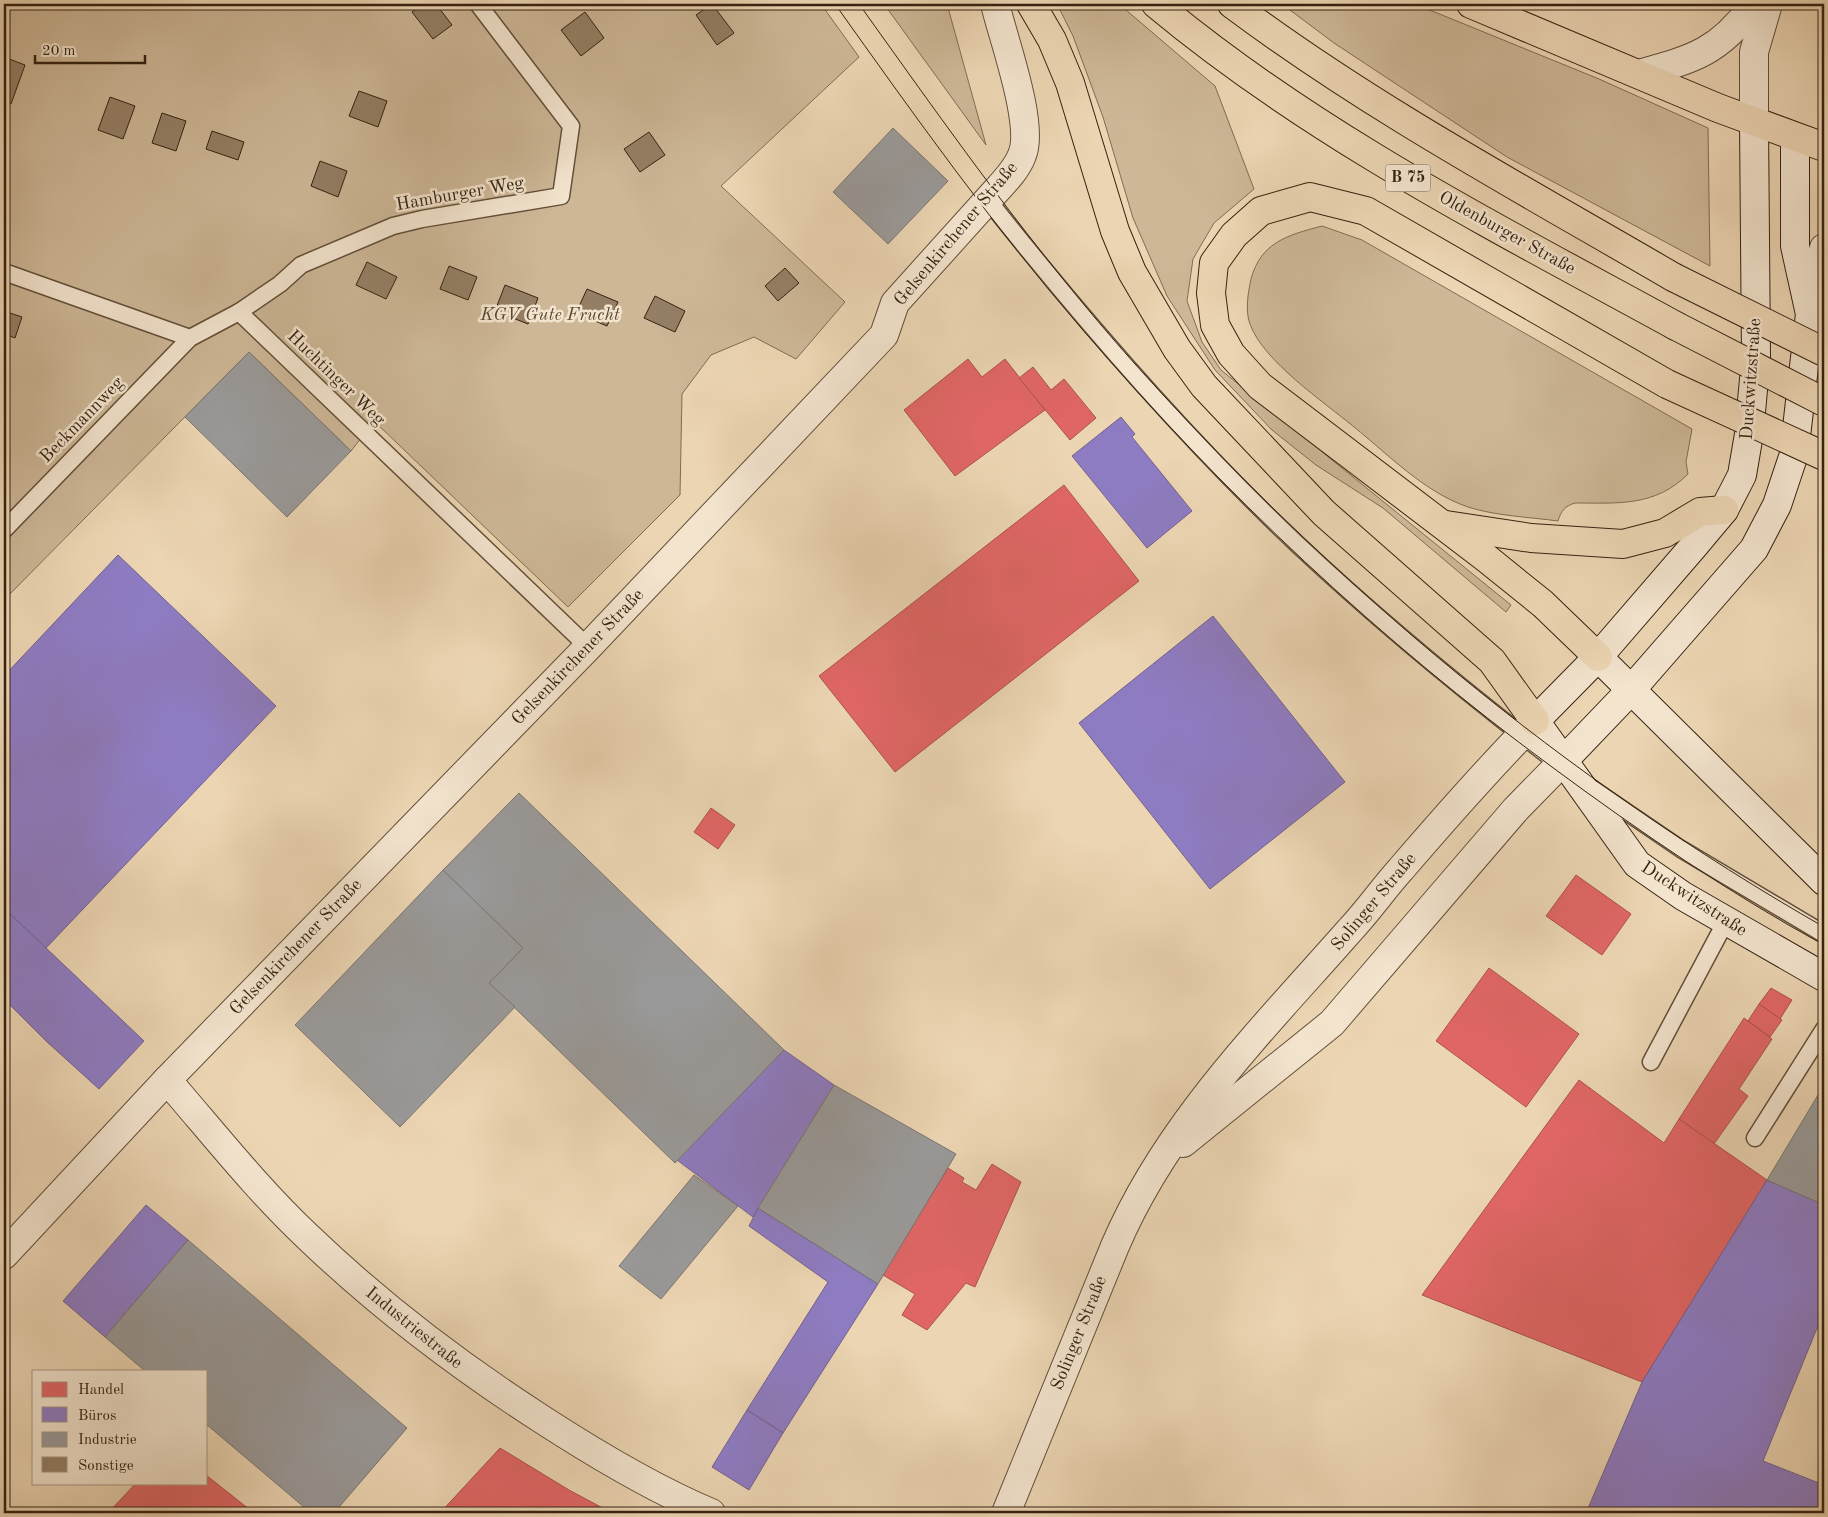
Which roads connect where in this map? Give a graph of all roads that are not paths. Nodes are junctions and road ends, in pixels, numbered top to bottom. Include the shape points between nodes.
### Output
1 (478, 4) edge
2 (995, 4) edge
3 (1031, 4) edge
4 (1156, 4) edge
5 (1232, 4) edge
6 (1471, 4) edge
7 (1754, 4) edge
8 (1768, 4) edge
9 (1639, 74) junction
10 (1754, 122) junction
11 (1795, 136) junction
12 (1824, 147) edge
13 (988, 200) junction
14 (1824, 248) edge
15 (4, 272) edge
16 (240, 312) junction
17 (1810, 314) junction
18 (190, 338) junction
19 (1824, 352) edge
20 (1824, 402) edge
21 (1824, 456) edge
22 (1724, 510) junction
23 (1445, 525) junction
24 (4, 530) edge
25 (588, 647) junction
26 (1598, 657) junction
27 (1631, 690) junction
28 (1528, 728) junction
29 (1567, 768) junction
30 (1824, 881) edge
31 (1726, 921) junction
32 (1824, 934) edge
33 (1824, 977) edge
34 (1824, 1029) edge
35 (1651, 1062) dead end
36 (167, 1080) junction
37 (1755, 1138) dead end
38 (1164, 1158) junction
39 (4, 1255) edge
40 (711, 1513) edge
41 (1006, 1513) edge

1 - 16 lane, Hamburger Weg via 571,126 561,196 393,226 301,265
2 - 13 street, Gelsenkirchener Straße via 1017,84 1026,137 1023,154 1010,176
3 - 28 highway via 1052,40 1070,83 1132,272 1177,349 1204,386 1324,513 1492,661
4 - 20 highway, Oldenburger Straße / B 75, bridge via 1272,91 1427,190 1676,326
5 - 19 highway, B 75, bridge via 1291,48 1378,105 1673,277
6 - 9 highway
7 - 9 street via 1738,27 1712,48
8 - 10 street, Duckwitzstraße via 1754,52
9 - 10 highway
10 - 11 highway
10 - 22 street, Duckwitzstraße via 1756,357 1742,475
11 - 12 highway
11 - 17 street via 1795,246
13 - 25 street, Gelsenkirchener Straße via 895,303 884,335
13 - 28 lane via 1083,318 1142,384 1295,542 1432,665
14 - 17 street
15 - 18 lane
16 - 18 lane
16 - 25 lane, Huchtinger Weg
17 - 27 street via 1794,454 1777,505 1754,550
18 - 24 lane, Beckmannweg
21 - 23 highway, bridge via 1667,384 1366,211 1310,197 1261,211 1234,235 1214,263 1210,293 1215,325 1231,354 1260,386
22 - 23 highway via 1700,512 1665,533 1623,544 1532,538
22 - 26 street, Duckwitzstraße
23 - 26 highway via 1543,604
25 - 36 street, Gelsenkirchener Straße
26 - 27 street
26 - 28 street, Solinger Straße
27 - 29 street, Solinger Straße
27 - 30 street
28 - 29 street, Duckwitzstraße
28 - 38 street, Solinger Straße via 1481,777 1238,1056 1200,1102
29 - 31 street, Duckwitzstraße via 1637,864
29 - 32 lane via 1681,848
29 - 38 street, Solinger Straße via 1516,809 1332,1023
31 - 33 street, Duckwitzstraße
31 - 35 lane
34 - 37 lane
36 - 39 street, Gelsenkirchener Straße
36 - 40 street, Industriestraße via 307,1237 416,1332 476,1378 600,1457
38 - 41 street, Solinger Straße via 1152,1172 1128,1217

